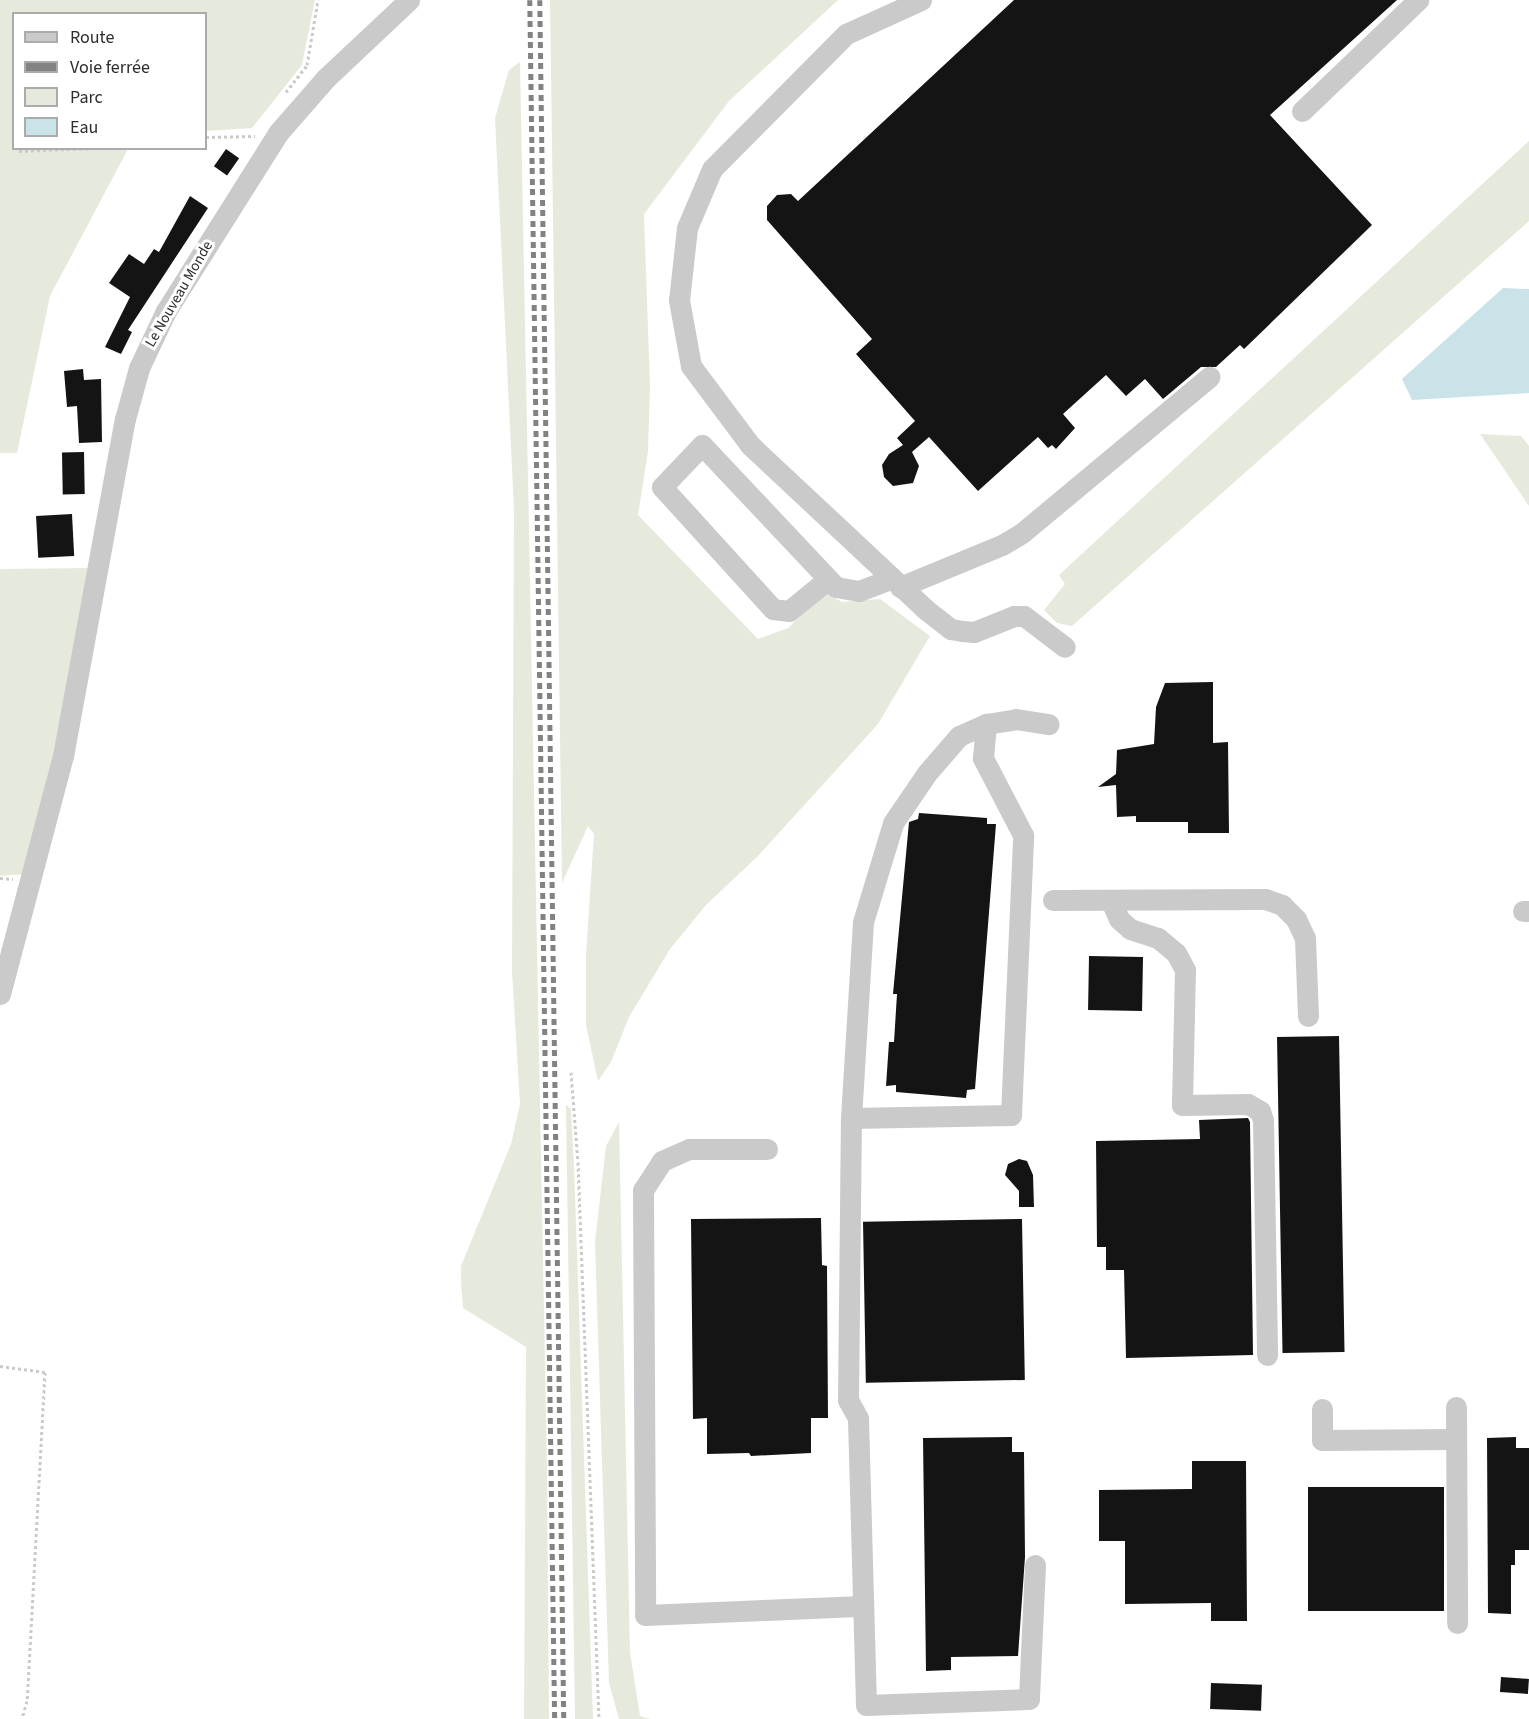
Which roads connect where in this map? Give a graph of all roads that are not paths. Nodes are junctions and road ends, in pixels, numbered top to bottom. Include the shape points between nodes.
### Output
1 (409, 0) edge
2 (921, 0) edge
3 (1418, 0) edge
4 (1302, 111) dead end
5 (1209, 377) dead end
6 (827, 580) junction
7 (895, 583) junction
8 (1065, 647) dead end
9 (986, 724) junction
10 (1049, 724) dead end
11 (1053, 900) dead end
12 (1111, 901) junction
13 (0, 994) edge
14 (1308, 1016) dead end
15 (851, 1118) junction
16 (767, 1149) dead end
17 (1267, 1355) dead end
18 (1456, 1407) dead end
19 (1322, 1409) dead end
20 (1456, 1438) junction
21 (1035, 1565) dead end
22 (863, 1606) junction
23 (1457, 1623) dead end

1 - 13 street, Le Nouveau Monde via 269,130 166,311 139,368 125,419 63,756
2 - 7 street via 846,34 712,169 687,228 679,300 692,366 750,445
3 - 4 street
5 - 7 street via 1022,532 1002,545
6 - 6 street via 702,445 662,487 773,609 789,611
6 - 7 street via 842,590 859,591
7 - 8 street via 951,629 974,632 1014,616 1024,616
9 - 10 street via 1016,719
9 - 15 street via 959,736 927,773 893,823 863,922
9 - 15 street via 983,758 1023,835 1011,1115
11 - 12 street
12 - 14 street via 1265,899 1282,905 1296,919 1305,938 1309,957
12 - 17 street via 1119,919 1130,928 1158,938 1176,953 1185,970 1182,1105 1248,1104 1260,1111
15 - 22 street via 848,1400 858,1419
16 - 22 street via 689,1149 662,1161 644,1190 645,1615
18 - 20 street
19 - 20 street via 1322,1440
20 - 23 street
21 - 22 street via 1029,1699 866,1705

